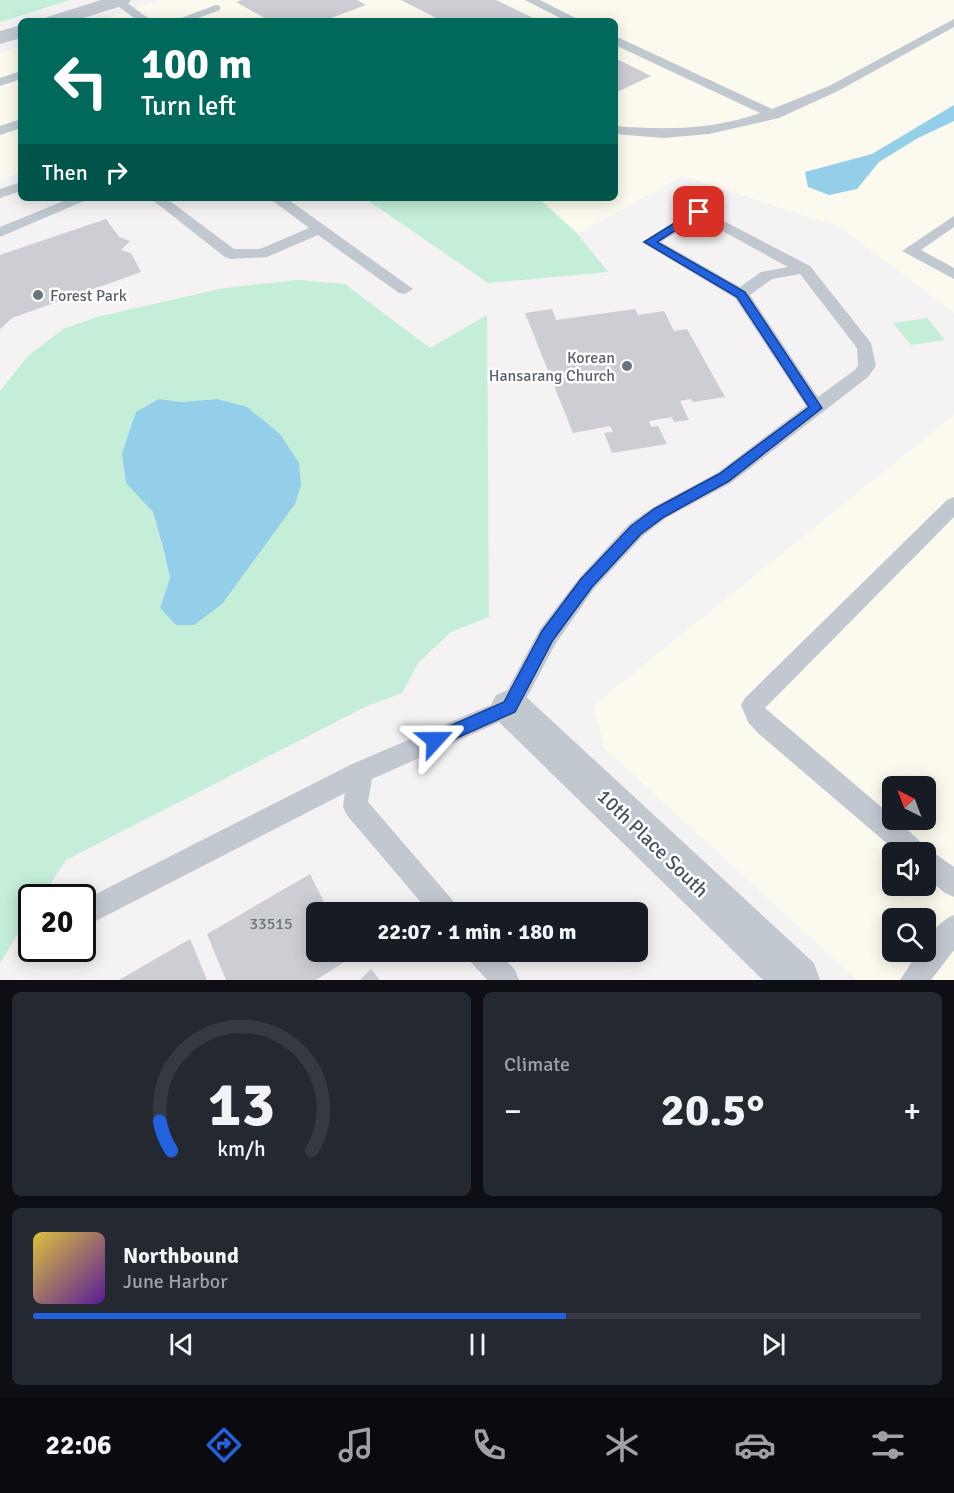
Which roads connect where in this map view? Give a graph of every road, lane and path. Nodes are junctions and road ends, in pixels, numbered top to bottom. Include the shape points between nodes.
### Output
1 (118, 0) edge
2 (531, 0) edge
3 (216, 8) dead end
4 (63, 18) edge
5 (142, 18) edge
6 (188, 18) edge
7 (569, 18) edge
8 (954, 22) edge
9 (18, 33) edge
10 (0, 38) edge
11 (618, 41) edge
12 (18, 76) edge
13 (0, 82) edge
14 (774, 115) junction
15 (18, 124) edge
16 (618, 130) edge
17 (0, 131) edge
18 (18, 187) edge
19 (0, 194) edge
20 (77, 201) edge
21 (161, 201) edge
22 (280, 201) edge
23 (954, 220) edge
24 (319, 229) junction
25 (0, 232) edge
26 (804, 269) junction
27 (954, 274) edge
28 (405, 289) dead end
29 (741, 294) junction
30 (816, 408) junction
31 (954, 505) edge
32 (510, 707) junction
33 (362, 772) junction
34 (904, 842) edge
35 (936, 869) edge
36 (954, 884) edge
37 (437, 902) edge
38 (96, 908) edge
39 (954, 928) edge
40 (489, 962) edge
41 (504, 980) edge
42 (797, 980) edge
43 (914, 980) edge

1 - 4 street
1 - 5 lane
2 - 7 lane
3 - 6 lane
8 - 14 lane via 830,91
9 - 10 street
11 - 14 lane
12 - 13 lane
14 - 16 lane via 711,130
15 - 17 lane
18 - 19 lane
20 - 25 lane
21 - 24 lane via 230,254 262,254
22 - 24 lane
23 - 27 lane via 910,251
24 - 28 lane
26 - 29 lane via 767,275
26 - 29 lane via 699,212 650,242
26 - 30 lane via 867,354 867,366 862,373
29 - 30 lane
30 - 32 lane via 724,478 636,530 587,583 548,636
31 - 34 lane via 753,705 756,715 767,726
32 - 33 lane
32 - 42 street, 10th Place South
33 - 37 lane via 355,806
33 - 38 lane
35 - 36 lane
39 - 43 lane
40 - 41 lane

